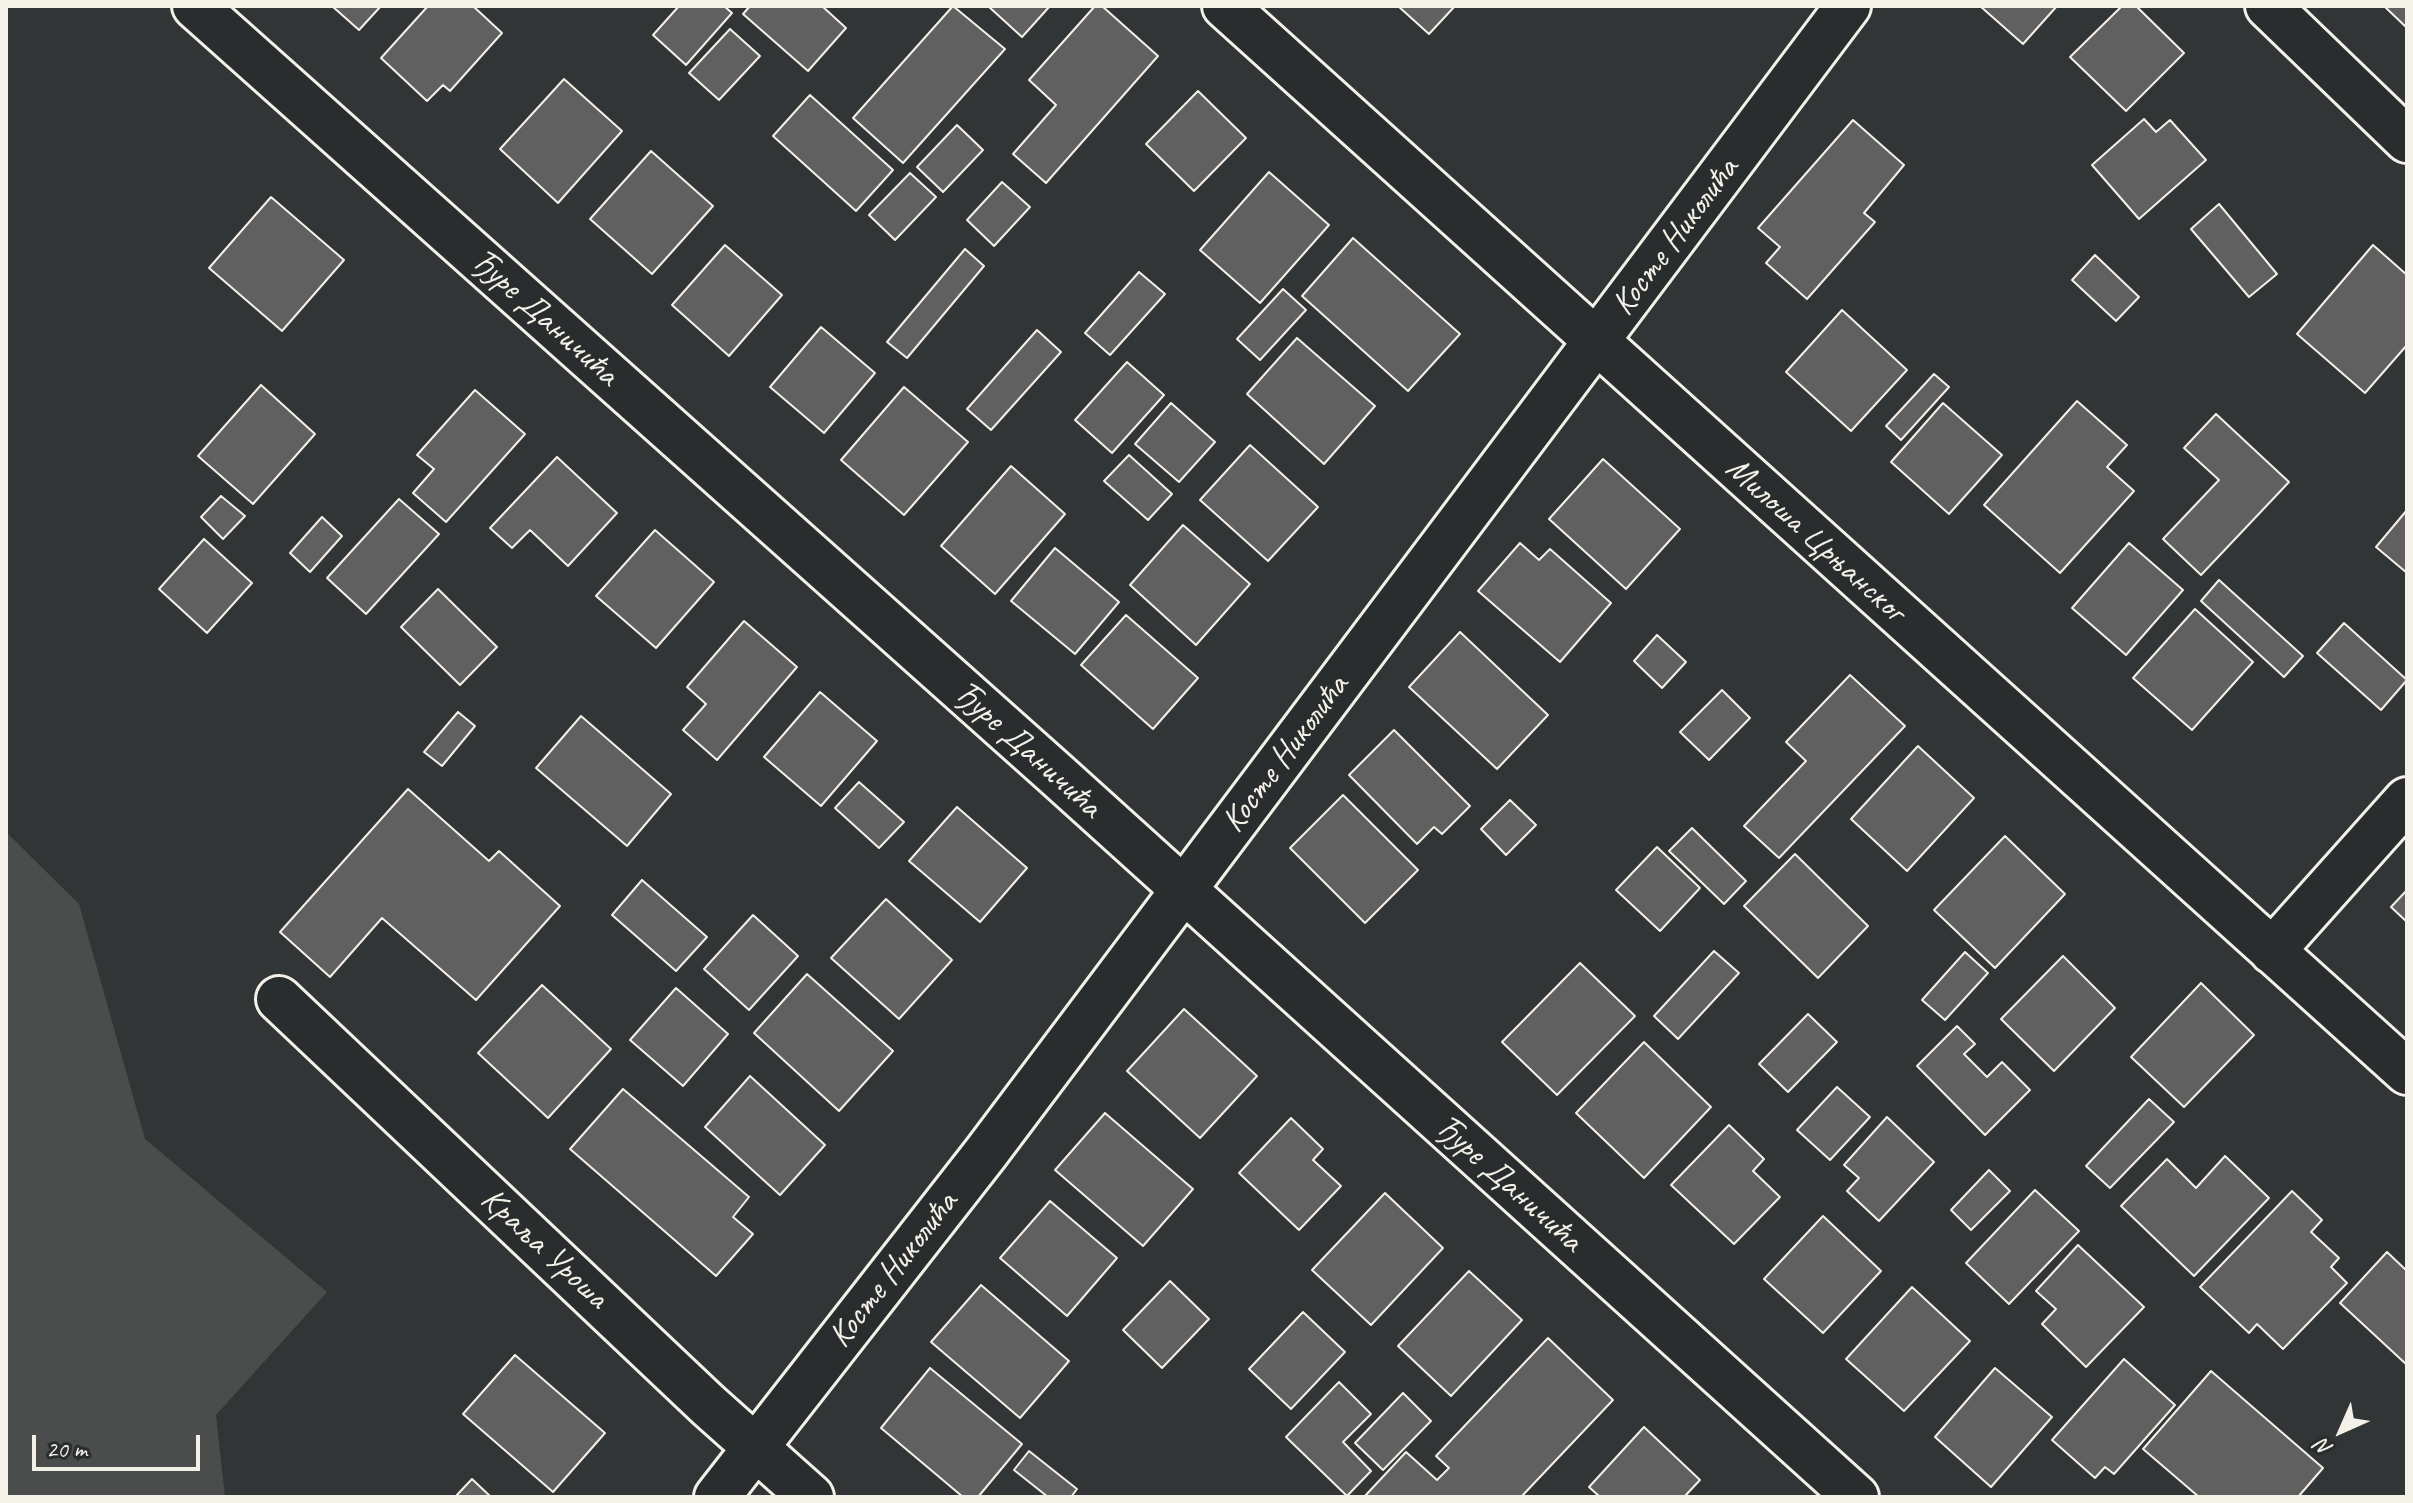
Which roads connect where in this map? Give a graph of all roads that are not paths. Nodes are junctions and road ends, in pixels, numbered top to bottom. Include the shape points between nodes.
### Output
1 (195, 6) edge
2 (1225, 6) edge
3 (1848, 6) edge
4 (2268, 6) edge
5 (2407, 140) edge
6 (1596, 342) junction
7 (2407, 800) edge
8 (1184, 891) junction
9 (2272, 951) junction
10 (279, 999) dead end
11 (2407, 1072) edge
12 (756, 1448) junction
13 (717, 1497) edge
14 (811, 1497) edge
15 (1856, 1497) edge

1 - 8 street, Ђуре Даничића
2 - 6 street, Милоша Црњанског
3 - 6 street, Косте Николића
4 - 5 street
6 - 8 street, Косте Николића
6 - 9 street, Милоша Црњанског
7 - 9 street
8 - 12 street, Косте Николића
8 - 15 street, Ђуре Даничића
9 - 11 street, Милоша Црњанског
10 - 12 street, Краља Уроша
12 - 13 street, Косте Николића
12 - 14 street, Краља Уроша

